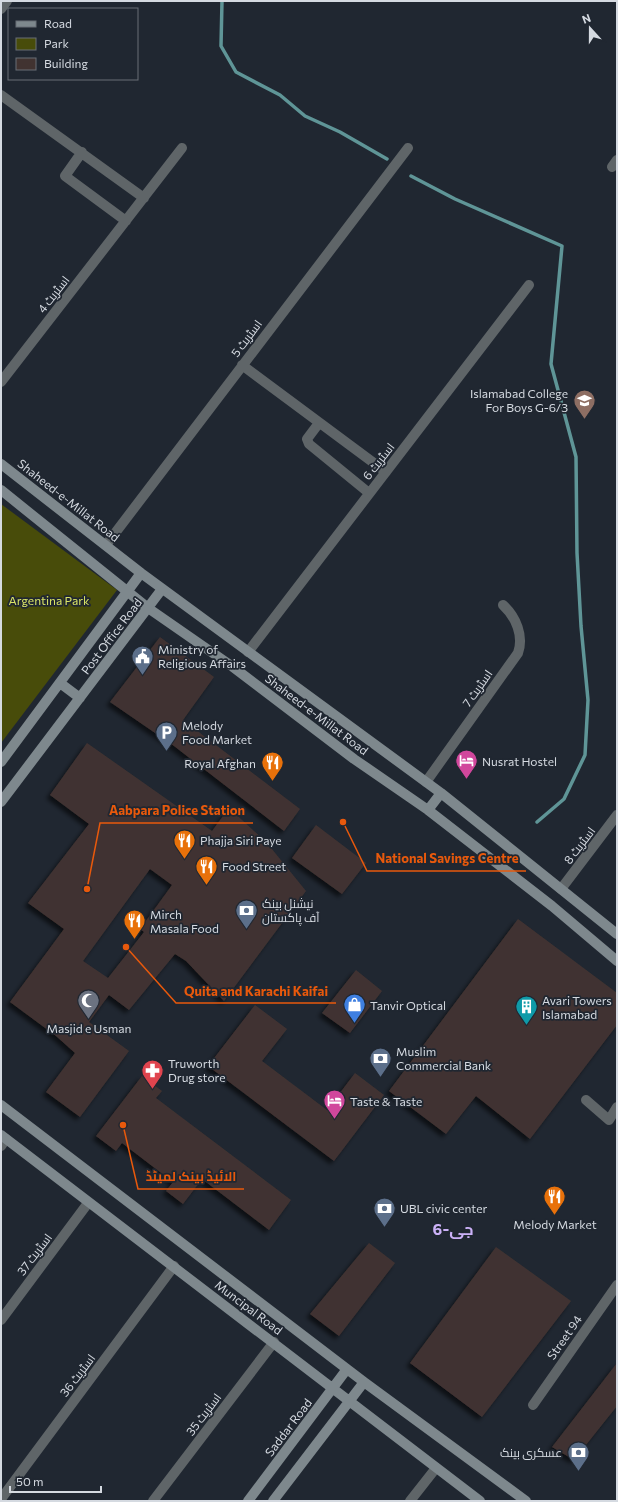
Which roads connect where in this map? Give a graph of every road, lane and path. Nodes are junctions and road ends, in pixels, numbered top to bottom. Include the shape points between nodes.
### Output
1 (7, 1) edge
2 (1, 9) edge
3 (1, 94) edge
4 (182, 148) dead end
5 (408, 148) dead end
6 (82, 152) junction
7 (144, 198) junction
8 (126, 221) junction
9 (529, 285) dead end
10 (242, 365) junction
11 (1, 382) edge
12 (319, 423) junction
13 (1, 464) edge
14 (386, 472) junction
15 (1, 490) edge
16 (370, 493) junction
17 (106, 545) junction
18 (141, 573) junction
19 (162, 589) junction
20 (127, 592) junction
21 (503, 605) dead end
22 (148, 608) junction
23 (248, 652) junction
24 (60, 683) junction
25 (80, 698) junction
26 (1, 762) edge
27 (426, 782) junction
28 (441, 793) junction
29 (1, 802) edge
30 (428, 810) junction
31 (617, 815) edge
32 (561, 890) junction
33 (617, 934) edge
34 (617, 961) edge
35 (586, 1100) dead end
36 (1, 1105) edge
37 (617, 1107) edge
38 (3, 1140) edge
39 (88, 1203) junction
40 (174, 1266) junction
41 (617, 1285) edge
42 (1, 1320) edge
43 (274, 1342) junction
44 (347, 1369) junction
45 (364, 1382) junction
46 (333, 1389) junction
47 (349, 1402) junction
48 (532, 1404) dead end
49 (436, 1468) junction
50 (1, 1499) edge
51 (153, 1501) edge
52 (248, 1501) edge
53 (273, 1501) edge
54 (410, 1501) edge
55 (480, 1501) edge
56 (526, 1501) edge

1 - 2 street
3 - 6 street
4 - 7 street, اسٹریٹ 4
5 - 10 street, اسٹریٹ 5
6 - 7 street
6 - 8 street via 65,176
7 - 8 street, اسٹریٹ 4
8 - 11 street, اسٹریٹ 4
9 - 14 street, اسٹریٹ 6
10 - 12 street
10 - 17 street, اسٹریٹ 5
12 - 14 street
12 - 16 street via 307,439 309,444
13 - 17 street, Shaheed-e-Millat Road
14 - 16 street, اسٹریٹ 6
15 - 20 street, Shaheed-e-Millat Road
16 - 23 street, اسٹریٹ 6
17 - 18 street, Shaheed-e-Millat Road
18 - 19 street, Shaheed-e-Millat Road
18 - 20 street, Post Office Road
19 - 22 street, Post Office Road
19 - 23 street, Shaheed-e-Millat Road
20 - 22 street, Shaheed-e-Millat Road
20 - 24 street, Post Office Road
21 - 27 street, اسٹریٹ 7 via 514,618 520,636 518,652
22 - 25 street, Post Office Road
22 - 30 street, Shaheed-e-Millat Road
23 - 27 street, Shaheed-e-Millat Road
24 - 25 street
24 - 26 street, Post Office Road
25 - 29 street, Post Office Road
27 - 28 street, Shaheed-e-Millat Road
28 - 30 street
28 - 32 street, Shaheed-e-Millat Road
30 - 34 street, Shaheed-e-Millat Road via 546,901
31 - 32 street, اسٹریٹ 8
32 - 33 street, Shaheed-e-Millat Road via 565,890
35 - 37 street via 608,1120
36 - 44 street
38 - 39 street, Muncipal Road
39 - 40 street, Muncipal Road
39 - 42 street, اسٹریٹ 37
40 - 43 street, Muncipal Road
40 - 50 street, اسٹریٹ 36
41 - 48 street, Street 94
43 - 46 street, Muncipal Road
43 - 51 street, اسٹریٹ 35
44 - 45 street
44 - 46 street, Saddar Road
45 - 47 street
45 - 56 street
46 - 47 street, Muncipal Road
46 - 52 street, Saddar Road
47 - 49 street, Muncipal Road
47 - 53 street
49 - 54 street
49 - 55 street, Muncipal Road

